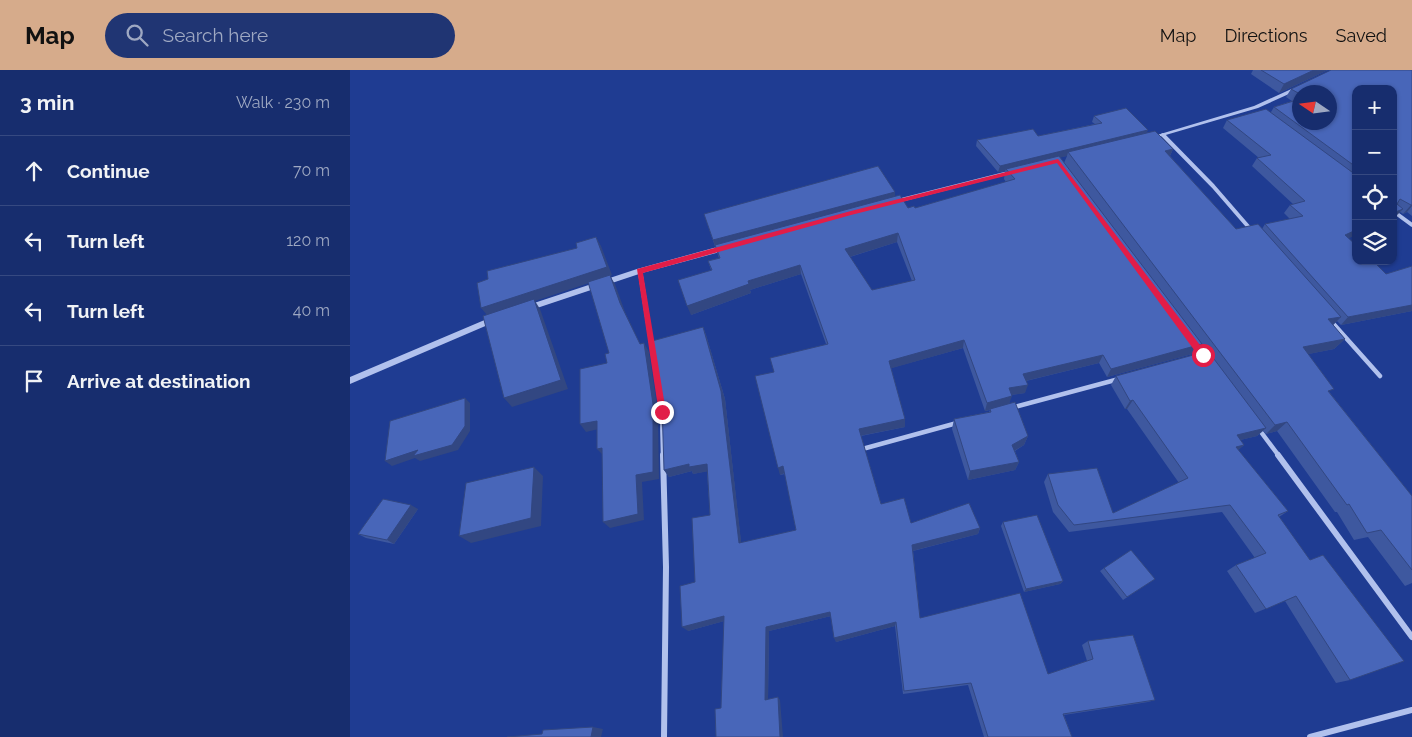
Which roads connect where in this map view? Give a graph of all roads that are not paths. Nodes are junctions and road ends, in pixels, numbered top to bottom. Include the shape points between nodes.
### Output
1 (1308, 84) edge
2 (1163, 135) junction
3 (1144, 140) edge
4 (1020, 170) edge
5 (888, 204) edge
6 (1397, 214) edge
7 (1412, 225) edge
8 (1258, 238) edge
9 (736, 245) edge
10 (640, 271) junction
11 (517, 312) edge
12 (498, 318) edge
13 (1328, 318) edge
14 (1380, 376) dead end
15 (1126, 377) edge
16 (350, 381) edge
17 (1001, 411) edge
18 (962, 422) edge
19 (1256, 426) edge
20 (866, 448) edge
21 (1412, 637) edge
22 (1412, 710) edge
23 (664, 737) edge
24 (1310, 737) edge

1 - 2 street via 1259,110
2 - 3 street
2 - 8 street
4 - 5 street
6 - 7 street
9 - 10 street
10 - 11 street
10 - 23 street via 662,412 666,567
12 - 16 street
13 - 14 street
15 - 17 street
18 - 20 street
19 - 21 street
22 - 24 street

